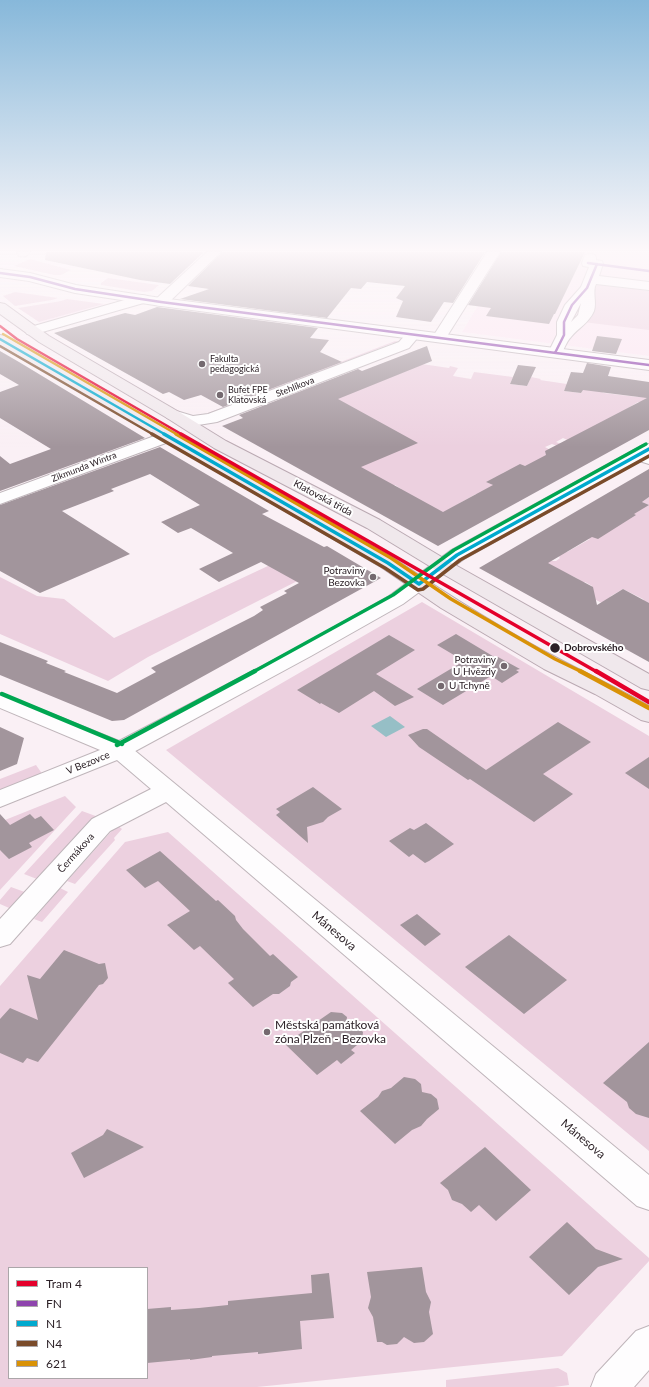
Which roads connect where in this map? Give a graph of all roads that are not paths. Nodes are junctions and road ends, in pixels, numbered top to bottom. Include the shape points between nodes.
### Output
1 (13, 317) edge
2 (82, 317) edge
3 (273, 317) edge
4 (453, 317) edge
5 (584, 317) edge
6 (32, 331) junction
7 (413, 335) junction
8 (439, 338) junction
9 (0, 339) edge
10 (555, 353) junction
11 (649, 365) edge
12 (173, 415) junction
13 (168, 436) junction
14 (646, 455) edge
15 (0, 499) edge
16 (443, 566) junction
17 (419, 584) junction
18 (649, 683) edge
19 (0, 700) edge
20 (649, 715) edge
21 (120, 750) junction
22 (168, 791) junction
23 (0, 799) edge
24 (0, 937) edge
25 (649, 1195) edge
26 (649, 1344) edge
27 (609, 1387) edge

1 - 6 main road, Klatovská třída
2 - 6 street
3 - 7 street
4 - 8 street
5 - 10 street via 564,335
6 - 12 main road, Klatovská třída
7 - 8 street
7 - 12 street, Stehlíkova via 404,345 211,419 186,420
8 - 10 street
9 - 13 main road
10 - 11 street
12 - 16 main road, Klatovská třída via 190,427
13 - 15 street, Zikmunda Wintra
13 - 17 main road via 388,563
14 - 16 street via 457,555
16 - 17 street, V Bezovce
16 - 18 main road, Klatovská třída
17 - 20 main road via 448,604 539,657
17 - 21 street, V Bezovce via 403,596 304,652
19 - 21 street, Mánesova
21 - 22 street, Mánesova
21 - 23 street, V Bezovce
22 - 24 street, Čermákova via 101,825
22 - 25 street, Mánesova
26 - 27 street

